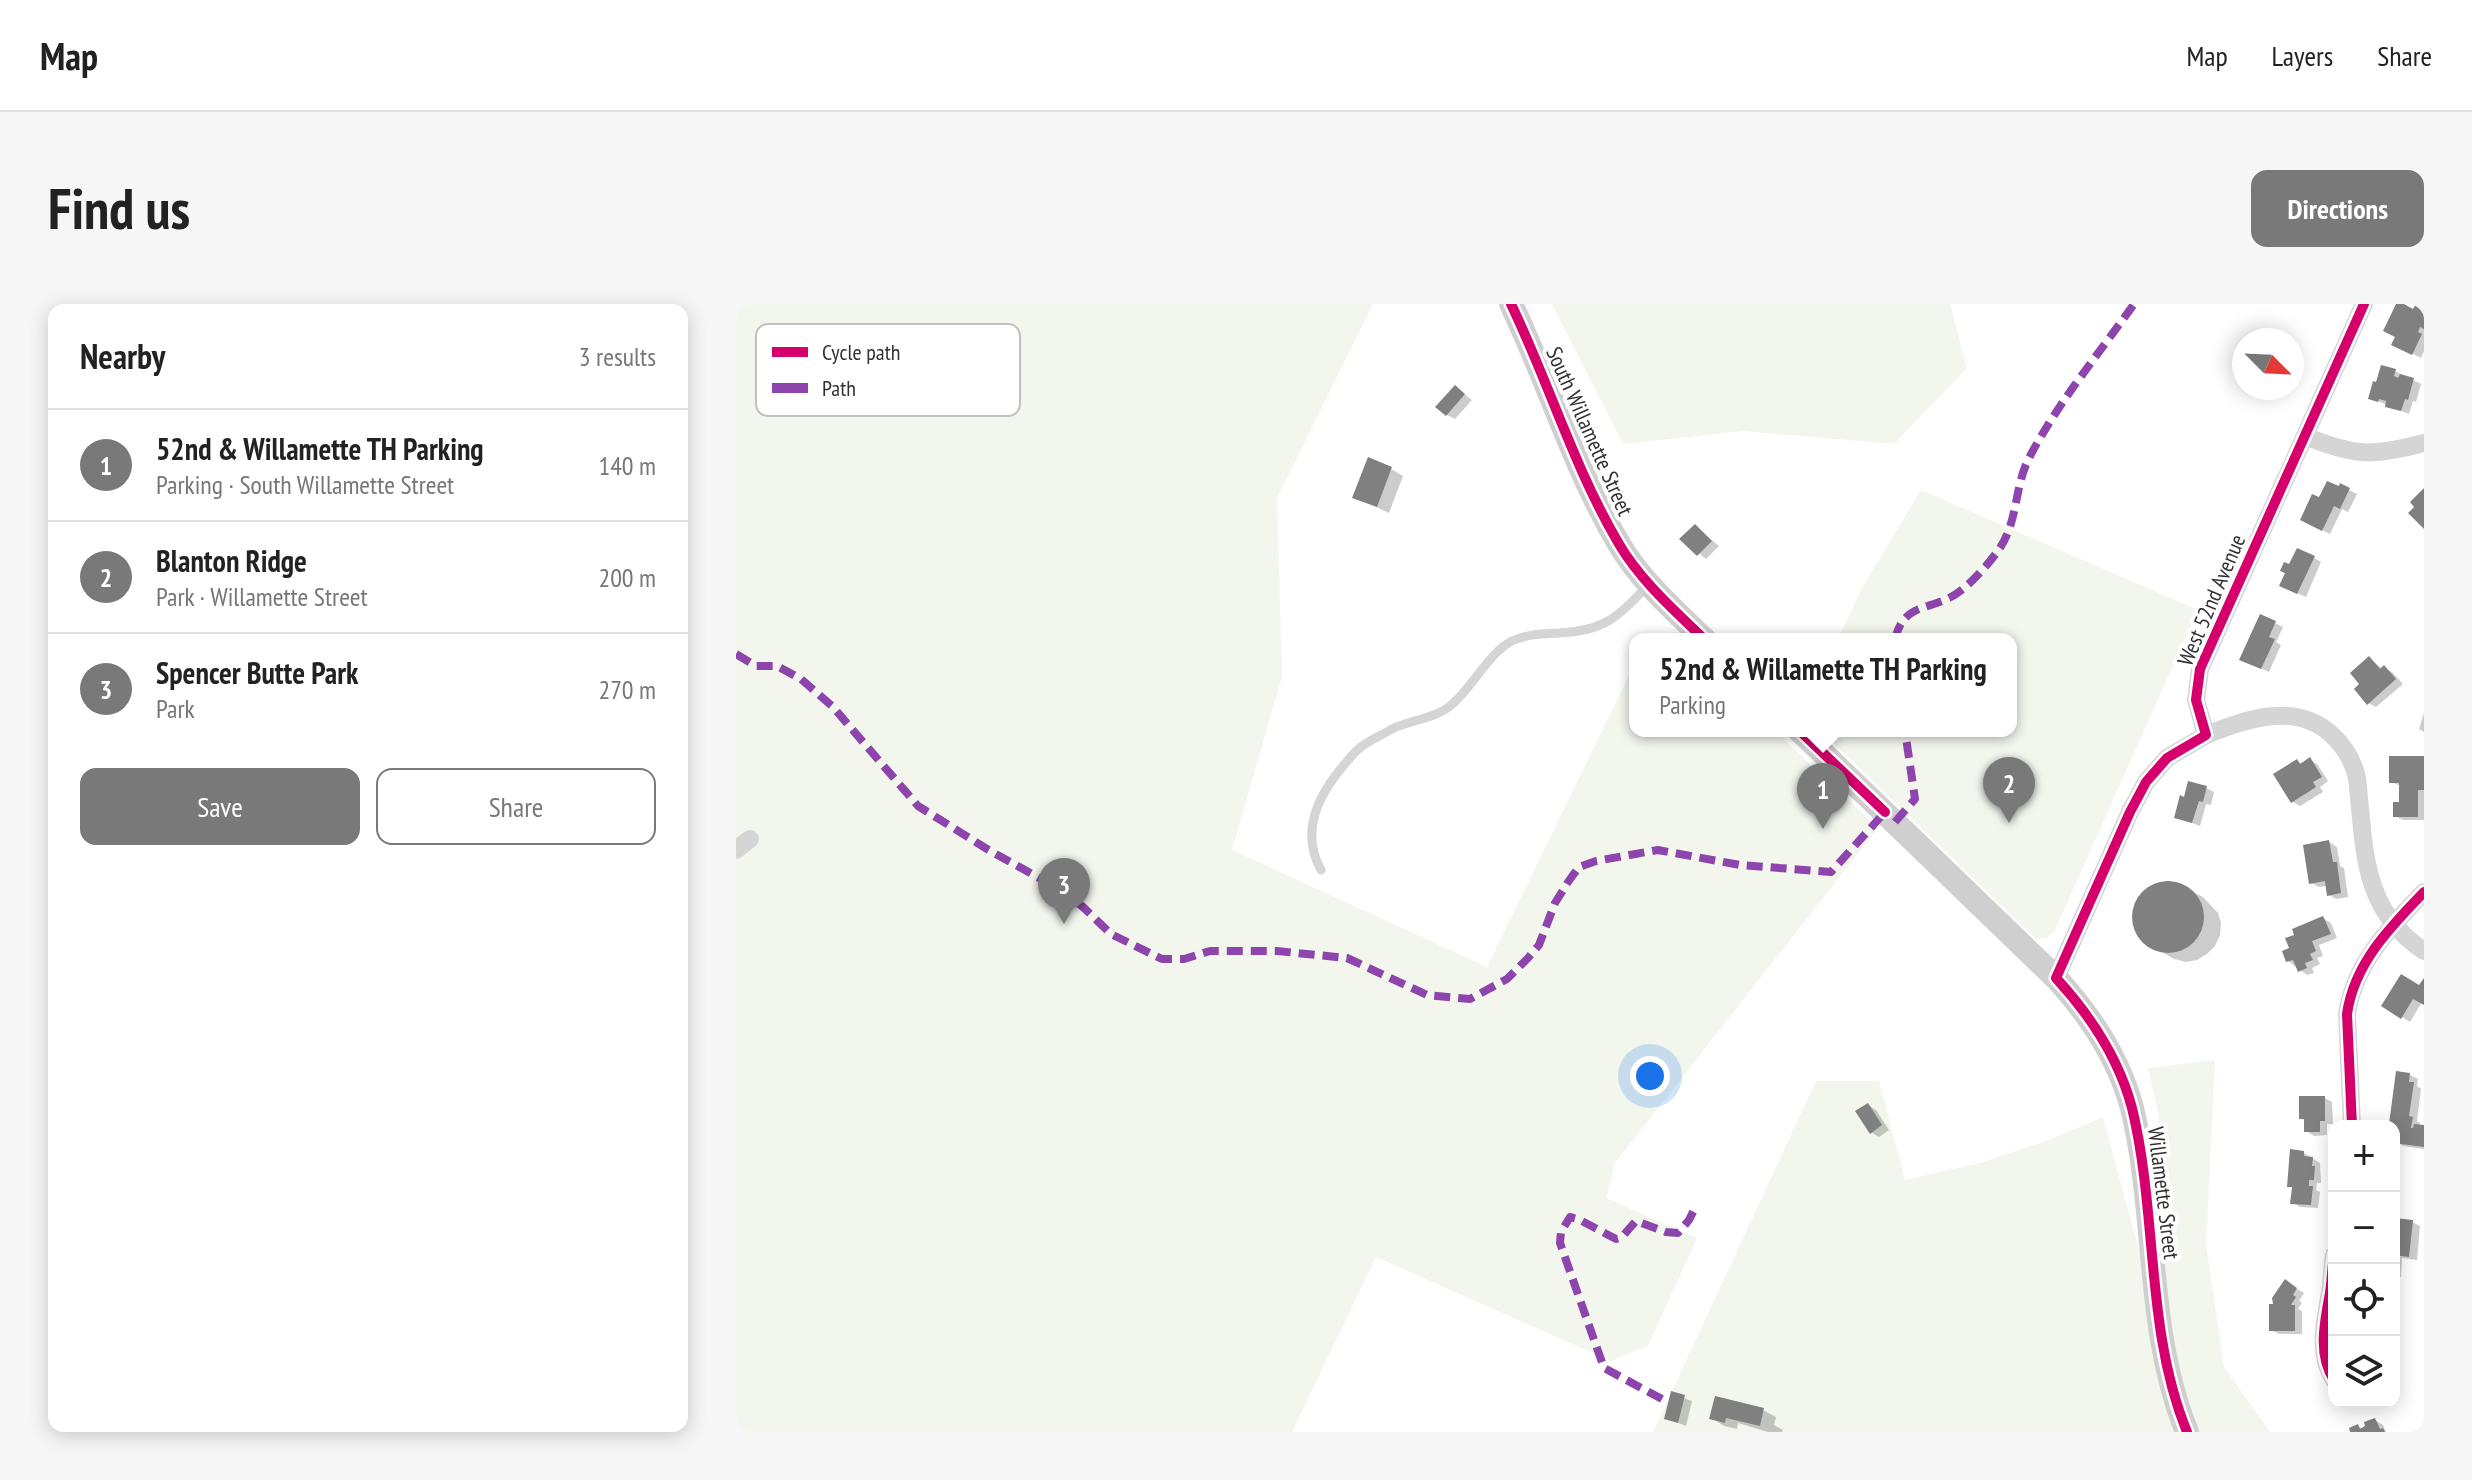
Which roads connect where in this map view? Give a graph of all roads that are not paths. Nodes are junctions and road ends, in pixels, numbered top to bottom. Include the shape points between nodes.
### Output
1 (1511, 304) edge
2 (2364, 304) edge
3 (2305, 436) junction
4 (2424, 443) edge
5 (1649, 584) junction
6 (1698, 633) edge
7 (2206, 735) junction
8 (1806, 737) edge
9 (1321, 870) dead end
10 (2424, 892) edge
11 (2393, 923) junction
12 (2424, 951) edge
13 (2056, 978) junction
14 (2352, 1120) edge
15 (2328, 1309) edge
16 (2328, 1369) edge
17 (2187, 1432) edge

1 - 5 main road, South Willamette Street via 1593,495 1620,546
2 - 3 street, West 52nd Avenue
3 - 4 street via 2361,453
3 - 7 street, West 52nd Avenue via 2200,669 2196,700
5 - 6 main road, South Willamette Street
5 - 9 lane via 1604,625 1515,639 1448,708 1358,749 1326,786 1316,811 1311,838
7 - 11 street via 2261,716 2290,715 2315,722 2343,745 2355,768 2373,890
7 - 13 street via 2167,758 2146,782
8 - 13 main road, Willamette Street
10 - 11 street
11 - 12 street
11 - 14 street via 2350,996
13 - 17 main road, Willamette Street via 2104,1042 2131,1107 2161,1337 2169,1382
15 - 16 street

